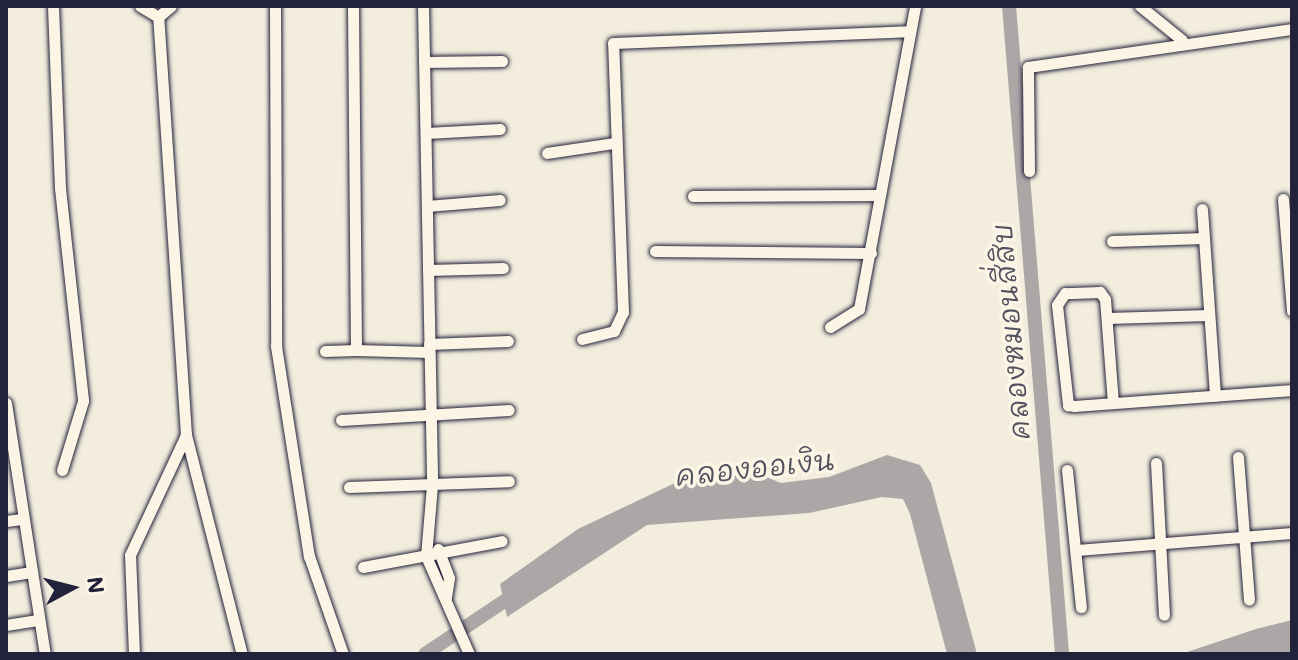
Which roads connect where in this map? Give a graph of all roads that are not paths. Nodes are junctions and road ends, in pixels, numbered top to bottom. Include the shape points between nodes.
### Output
1 (53, 6) edge
2 (140, 6) edge
3 (171, 6) edge
4 (275, 6) edge
5 (353, 6) edge
6 (423, 6) edge
7 (915, 6) edge
8 (1140, 6) edge
9 (158, 17) junction
10 (1292, 29) edge
11 (909, 31) junction
12 (1182, 40) junction
13 (502, 61) dead end
14 (424, 62) junction
15 (500, 129) dead end
16 (426, 133) junction
17 (614, 143) junction
18 (547, 153) dead end
19 (1029, 171) dead end
20 (880, 195) junction
21 (693, 196) dead end
22 (1283, 199) dead end
23 (500, 200) dead end
24 (427, 206) junction
25 (1202, 209) dead end
26 (1204, 238) junction
27 (1112, 241) dead end
28 (655, 251) dead end
29 (871, 253) junction
30 (503, 268) dead end
31 (428, 270) junction
32 (1292, 311) edge
33 (1209, 315) junction
34 (1107, 318) junction
35 (830, 327) dead end
36 (582, 339) dead end
37 (508, 341) dead end
38 (429, 348) junction
39 (356, 350) junction
40 (325, 351) dead end
41 (1292, 390) edge
42 (1215, 396) junction
43 (6, 403) edge
44 (1113, 403) junction
45 (509, 410) dead end
46 (431, 416) junction
47 (341, 420) dead end
48 (7, 423) edge
49 (186, 435) junction
50 (1238, 457) dead end
51 (1156, 463) dead end
52 (62, 470) dead end
53 (1067, 470) dead end
54 (11, 472) edge
55 (509, 481) dead end
56 (432, 485) junction
57 (349, 487) dead end
58 (22, 519) junction
59 (6, 521) edge
60 (1292, 533) edge
61 (1244, 537) junction
62 (432, 538) junction
63 (502, 541) dead end
64 (1161, 543) junction
65 (1076, 550) junction
66 (441, 553) junction
67 (426, 556) junction
68 (363, 567) dead end
69 (30, 572) junction
70 (6, 576) edge
71 (446, 598) junction
72 (1249, 600) dead end
73 (1081, 607) dead end
74 (1164, 615) dead end
75 (38, 620) junction
76 (6, 625) edge
77 (469, 653) edge
78 (45, 654) edge
79 (134, 654) edge
80 (242, 654) edge
81 (343, 654) edge

1 - 52 street via 64,247 83,401
2 - 9 street
3 - 9 street
4 - 81 street via 276,346 309,556
5 - 39 street
6 - 14 street
7 - 11 street
8 - 12 street
9 - 49 street
10 - 12 street
11 - 17 street via 622,39 612,55
11 - 20 street
12 - 19 street via 1156,51 1028,67
13 - 14 street
14 - 16 street
15 - 16 street
16 - 24 street
17 - 18 street
17 - 36 street via 623,312 614,331
20 - 21 street
20 - 29 street
22 - 32 street
23 - 24 street
24 - 31 street
25 - 26 street
26 - 27 street
26 - 33 street
28 - 29 street
29 - 35 street via 859,309
30 - 31 street
31 - 38 street
33 - 34 street
33 - 42 street
34 - 44 street
34 - 44 street via 1100,292 1059,297 1068,405
37 - 38 street
38 - 39 street
38 - 46 street
39 - 40 street
41 - 42 street
42 - 44 street
43 - 48 street
45 - 46 street
46 - 47 street
46 - 56 street
48 - 54 street
49 - 79 street via 130,555
49 - 80 street
50 - 61 street
51 - 64 street
53 - 65 street
54 - 58 street
55 - 56 street
56 - 57 street
56 - 62 street
58 - 59 street
58 - 69 street
60 - 61 street
61 - 64 street
61 - 72 street
62 - 66 street
62 - 67 street
63 - 66 street
64 - 65 street
64 - 74 street
65 - 73 street
66 - 67 street
66 - 71 street
67 - 68 street
67 - 71 street via 434,586
69 - 70 street
69 - 75 street
71 - 77 street
75 - 76 street
75 - 78 street

